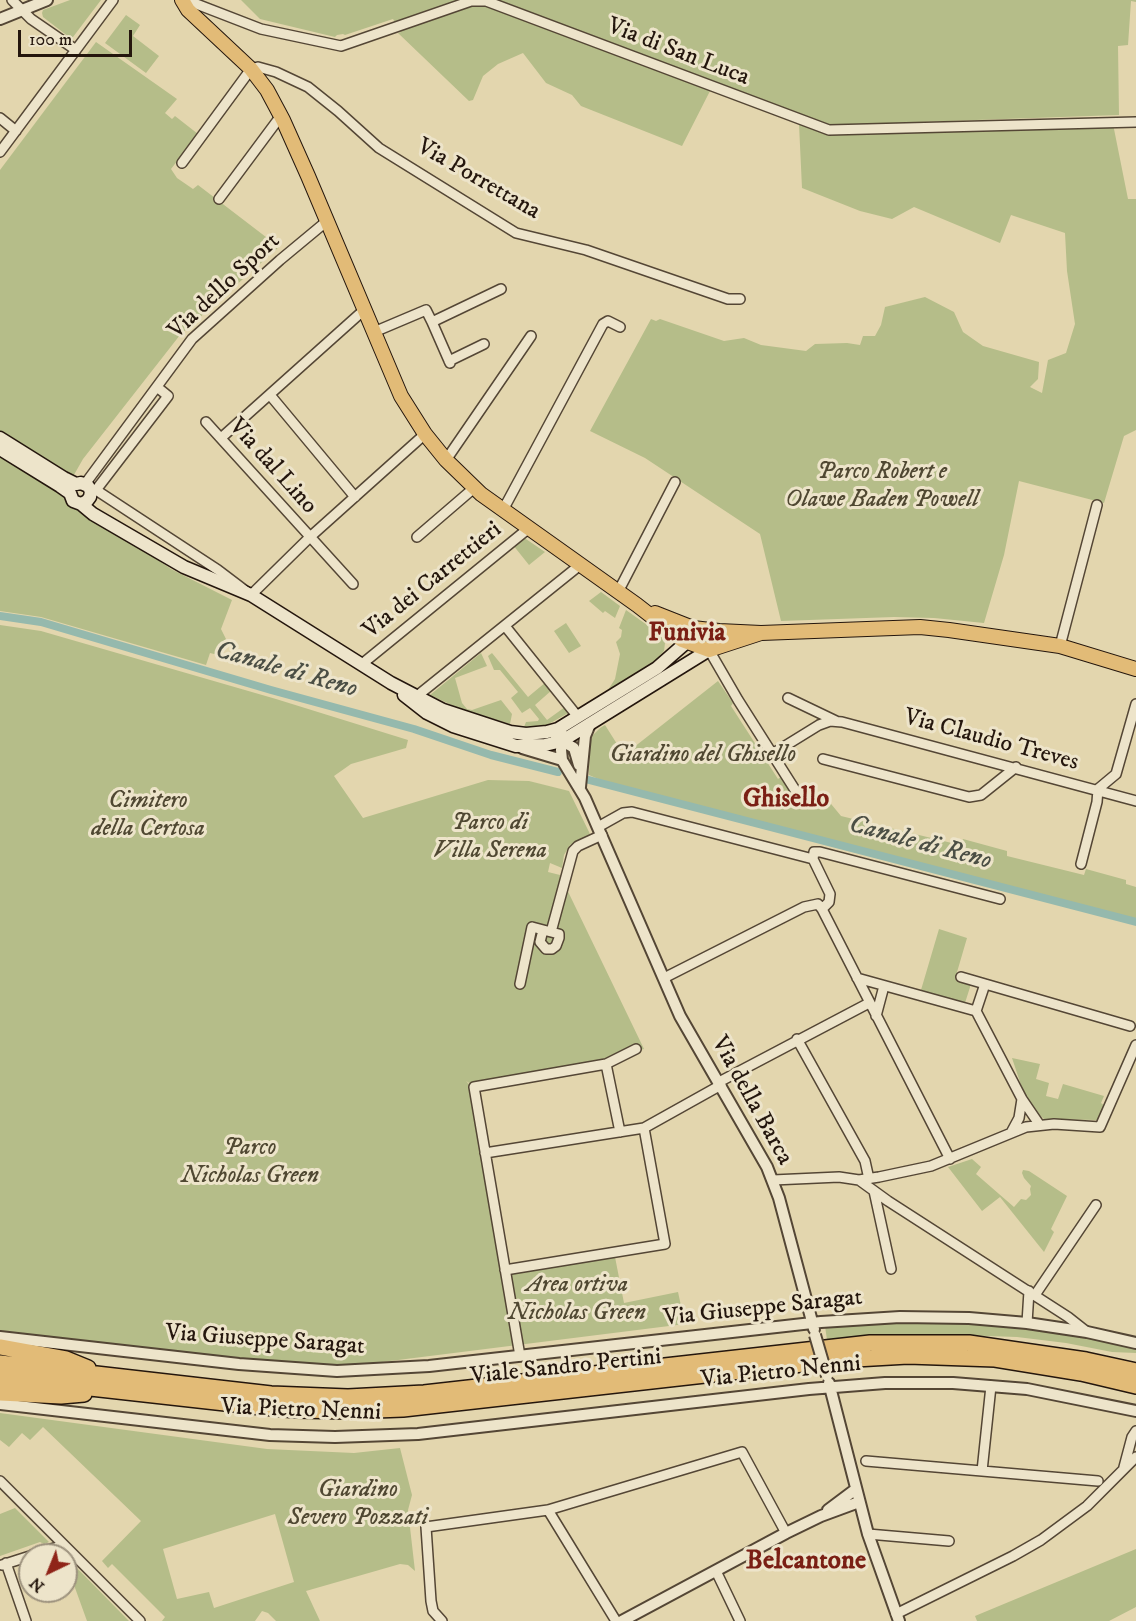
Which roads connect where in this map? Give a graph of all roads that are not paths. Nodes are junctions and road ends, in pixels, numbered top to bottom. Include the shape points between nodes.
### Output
1 (12, 0) edge
2 (47, 0) edge
3 (113, 0) edge
4 (184, 0) edge
5 (22, 10) junction
6 (0, 19) edge
7 (76, 50) junction
8 (251, 69) junction
9 (0, 118) edge
10 (283, 120) junction
11 (1136, 122) edge
12 (16, 131) junction
13 (0, 152) edge
14 (182, 163) dead end
15 (219, 199) dead end
16 (327, 221) junction
17 (501, 289) dead end
18 (740, 299) dead end
19 (364, 310) junction
20 (432, 322) junction
21 (620, 327) dead end
22 (374, 332) junction
23 (531, 336) dead end
24 (484, 344) dead end
25 (157, 387) junction
26 (270, 395) junction
27 (206, 422) dead end
28 (124, 431) junction
29 (424, 434) junction
30 (0, 438) edge
31 (221, 438) junction
32 (135, 439) junction
33 (0, 449) edge
34 (446, 460) junction
35 (675, 482) dead end
36 (474, 488) junction
37 (84, 492) junction
38 (355, 497) junction
39 (1097, 505) dead end
40 (503, 510) junction
41 (529, 528) junction
42 (310, 537) junction
43 (417, 537) dead end
44 (580, 565) junction
45 (353, 584) dead end
46 (618, 592) junction
47 (251, 595) junction
48 (637, 605) junction
49 (505, 626) junction
50 (718, 631) junction
51 (761, 633) junction
52 (686, 642) junction
53 (1060, 646) junction
54 (709, 650) junction
55 (362, 664) junction
56 (1136, 669) edge
57 (391, 683) junction
58 (417, 696) junction
59 (788, 698) dead end
60 (1136, 704) edge
61 (573, 720) junction
62 (836, 721) junction
63 (590, 724) junction
64 (547, 732) junction
65 (562, 741) junction
66 (516, 746) junction
67 (772, 754) junction
68 (823, 759) dead end
69 (562, 760) junction
70 (1016, 767) junction
71 (580, 771) junction
72 (1116, 774) junction
73 (580, 787) junction
74 (1098, 789) junction
75 (797, 793) dead end
76 (1117, 795) junction
77 (1136, 801) edge
78 (1097, 802) junction
79 (600, 831) junction
80 (813, 859) junction
81 (1081, 864) dead end
82 (1000, 899) dead end
83 (822, 909) junction
84 (961, 977) dead end
85 (664, 978) junction
86 (857, 978) junction
87 (519, 984) dead end
88 (985, 984) junction
89 (884, 986) junction
90 (869, 1002) junction
91 (976, 1011) junction
92 (876, 1016) junction
93 (1130, 1026) dead end
94 (797, 1039) junction
95 (1136, 1045) edge
96 (636, 1049) dead end
97 (606, 1064) junction
98 (720, 1083) junction
99 (1022, 1099) junction
100 (1039, 1124) junction
101 (644, 1128) junction
102 (1012, 1131) junction
103 (620, 1132) junction
104 (485, 1153) junction
105 (950, 1159) junction
106 (874, 1178) junction
107 (772, 1180) junction
108 (859, 1180) junction
109 (874, 1191) junction
110 (888, 1201) junction
111 (1096, 1205) dead end
112 (877, 1211) junction
113 (891, 1269) dead end
114 (505, 1270) junction
115 (1032, 1293) junction
116 (1027, 1323) junction
117 (814, 1329) junction
118 (1087, 1332) junction
119 (0, 1337) edge
120 (1136, 1343) edge
121 (0, 1347) edge
122 (520, 1356) junction
123 (0, 1363) edge
124 (108, 1376) junction
125 (0, 1378) edge
126 (1133, 1378) edge
127 (991, 1386) junction
128 (830, 1388) junction
129 (116, 1391) junction
130 (0, 1393) edge
131 (0, 1404) edge
132 (1136, 1411) edge
133 (1136, 1431) edge
134 (1136, 1457) edge
135 (866, 1461) dead end
136 (982, 1471) junction
137 (1122, 1472) junction
138 (0, 1481) edge
139 (1098, 1481) dead end
140 (856, 1490) junction
141 (859, 1502) junction
142 (548, 1510) junction
143 (821, 1516) junction
144 (786, 1533) junction
145 (868, 1534) junction
146 (949, 1541) dead end
147 (62, 1543) edge
148 (18, 1559) edge
149 (78, 1559) edge
150 (3, 1564) edge
151 (716, 1570) junction
152 (897, 1617) edge
153 (26, 1621) edge
154 (140, 1621) edge
155 (442, 1621) edge
156 (616, 1621) edge
157 (622, 1621) edge
158 (740, 1621) edge

1 - 5 street
2 - 5 street
3 - 7 street
4 - 8 main road via 188,10
4 - 11 street, Via di San Luca via 261,29 341,46 471,2 486,1 829,130
5 - 6 street
5 - 7 street
7 - 12 street
8 - 10 main road
8 - 14 street
8 - 18 street, Via Porrettana via 276,72 308,87 380,148 516,233 586,250
9 - 12 street
10 - 15 street via 277,122
10 - 16 main road
12 - 13 street
16 - 19 main road
16 - 25 street, Via dello Sport via 192,339
17 - 20 street
19 - 22 main road
19 - 26 street
20 - 22 street via 426,310
20 - 24 street via 450,362
21 - 40 street via 608,321 603,324
22 - 29 main road via 401,396
23 - 34 street
25 - 28 street, Via dello Sport
25 - 32 street via 168,396
26 - 31 street
26 - 38 street
27 - 31 street, Via dal Lino
28 - 32 street
28 - 37 street, Via dello Sport
29 - 34 main road
29 - 38 street, Via dal Lino
30 - 37 main road
31 - 42 street, Via dal Lino
32 - 37 street
33 - 37 main road
34 - 36 main road
35 - 46 street
36 - 40 main road
36 - 43 street
37 - 47 street via 218,570
37 - 47 main road via 137,540 184,567
38 - 42 street, Via dal Lino
39 - 53 street
40 - 41 main road
41 - 44 main road
41 - 55 street, Via dei Carrettieri
42 - 45 street, Via dal Lino
42 - 47 street, Via dal Lino
44 - 46 main road
44 - 49 street
46 - 48 main road
47 - 55 main road
48 - 50 main road via 683,625
48 - 52 main road
49 - 58 street
49 - 61 street
50 - 51 main road
50 - 52 main road
51 - 53 main road via 920,627
51 - 54 main road
52 - 54 main road
52 - 61 main road via 657,668
53 - 56 main road
54 - 63 main road
54 - 67 street
55 - 57 main road
57 - 58 main road
57 - 66 main road via 439,720
58 - 64 main road via 449,712 510,732
59 - 62 street, Via Claudio Treves
60 - 72 street
61 - 64 main road
61 - 65 street
62 - 67 street via 819,725
62 - 70 street, Via Claudio Treves
63 - 65 main road
63 - 71 street, Via della Barca
64 - 65 street, Via della Barca
65 - 66 main road
65 - 69 street
65 - 71 street, Via della Barca via 574,748
66 - 69 street
67 - 75 street
68 - 70 street via 969,797 981,795
69 - 73 street, Via della Barca
70 - 74 street, Via Claudio Treves
71 - 73 street, Via della Barca
72 - 74 street
72 - 76 street
73 - 79 street, Via della Barca
74 - 76 street, Via Claudio Treves
74 - 78 street
76 - 77 street, Via Claudio Treves
76 - 78 street
78 - 81 street
79 - 80 street via 622,813 632,812
79 - 85 street, Via della Barca
79 - 87 street via 573,851 547,931 532,927
80 - 82 street via 814,852 820,852
80 - 83 street via 830,894
83 - 85 street via 814,904 804,907
83 - 86 street
84 - 88 street
85 - 98 street, Via della Barca via 692,1038
86 - 89 street
86 - 90 street
88 - 91 street
88 - 93 street
89 - 91 street
89 - 92 street
90 - 92 street
90 - 94 street
91 - 99 street
92 - 105 street
94 - 98 street
94 - 106 street
95 - 100 street via 1100,1127
96 - 97 street
97 - 103 street
97 - 104 street via 474,1087
98 - 101 street
98 - 107 street, Via della Barca
99 - 100 street
99 - 102 street
100 - 102 street
101 - 103 street
101 - 114 street via 665,1244
102 - 105 street
103 - 104 street
104 - 114 street
105 - 106 street
106 - 108 street
106 - 110 street
107 - 108 street
107 - 117 street, Via della Barca
108 - 109 street
109 - 110 street
109 - 112 street
110 - 112 street
110 - 115 street
111 - 115 street
112 - 113 street
114 - 122 street
115 - 116 street
115 - 118 street
116 - 117 street, Via Giuseppe Saragat via 900,1317
116 - 118 street, Via Giuseppe Saragat
117 - 122 street, Via Giuseppe Saragat
117 - 128 street, Via della Barca, bridge
118 - 120 street, Via Giuseppe Saragat
119 - 122 street, Via Giuseppe Saragat via 307,1370 383,1370
121 - 124 highway via 66,1359
123 - 124 highway, Viale Sandro Pertini
124 - 126 highway, Viale Sandro Pertini via 271,1394 374,1396 870,1343 924,1342 969,1343 1035,1352
125 - 129 highway, Viale Sandro Pertini
126 - 129 highway, Viale Sandro Pertini via 994,1359 908,1356 838,1360 371,1410 296,1410
127 - 128 street, Via Pietro Nenni via 920,1383
127 - 132 street, Via Pietro Nenni
127 - 136 street
128 - 131 street, Via Pietro Nenni via 368,1437 270,1435
128 - 140 street, Via della Barca
129 - 130 highway via 61,1396
133 - 137 street
134 - 137 street
135 - 136 street
136 - 139 street
137 - 152 street via 1087,1506 1034,1544
138 - 147 street
140 - 141 street, Via della Barca
140 - 143 street
141 - 143 street
141 - 145 street, Via della Barca
142 - 144 street via 742,1452
142 - 155 street via 426,1527 431,1601 433,1611
142 - 156 street
143 - 144 street
144 - 151 street
145 - 146 street
145 - 152 street, Via della Barca
148 - 150 street
149 - 154 street
150 - 153 street
151 - 157 street
151 - 158 street

